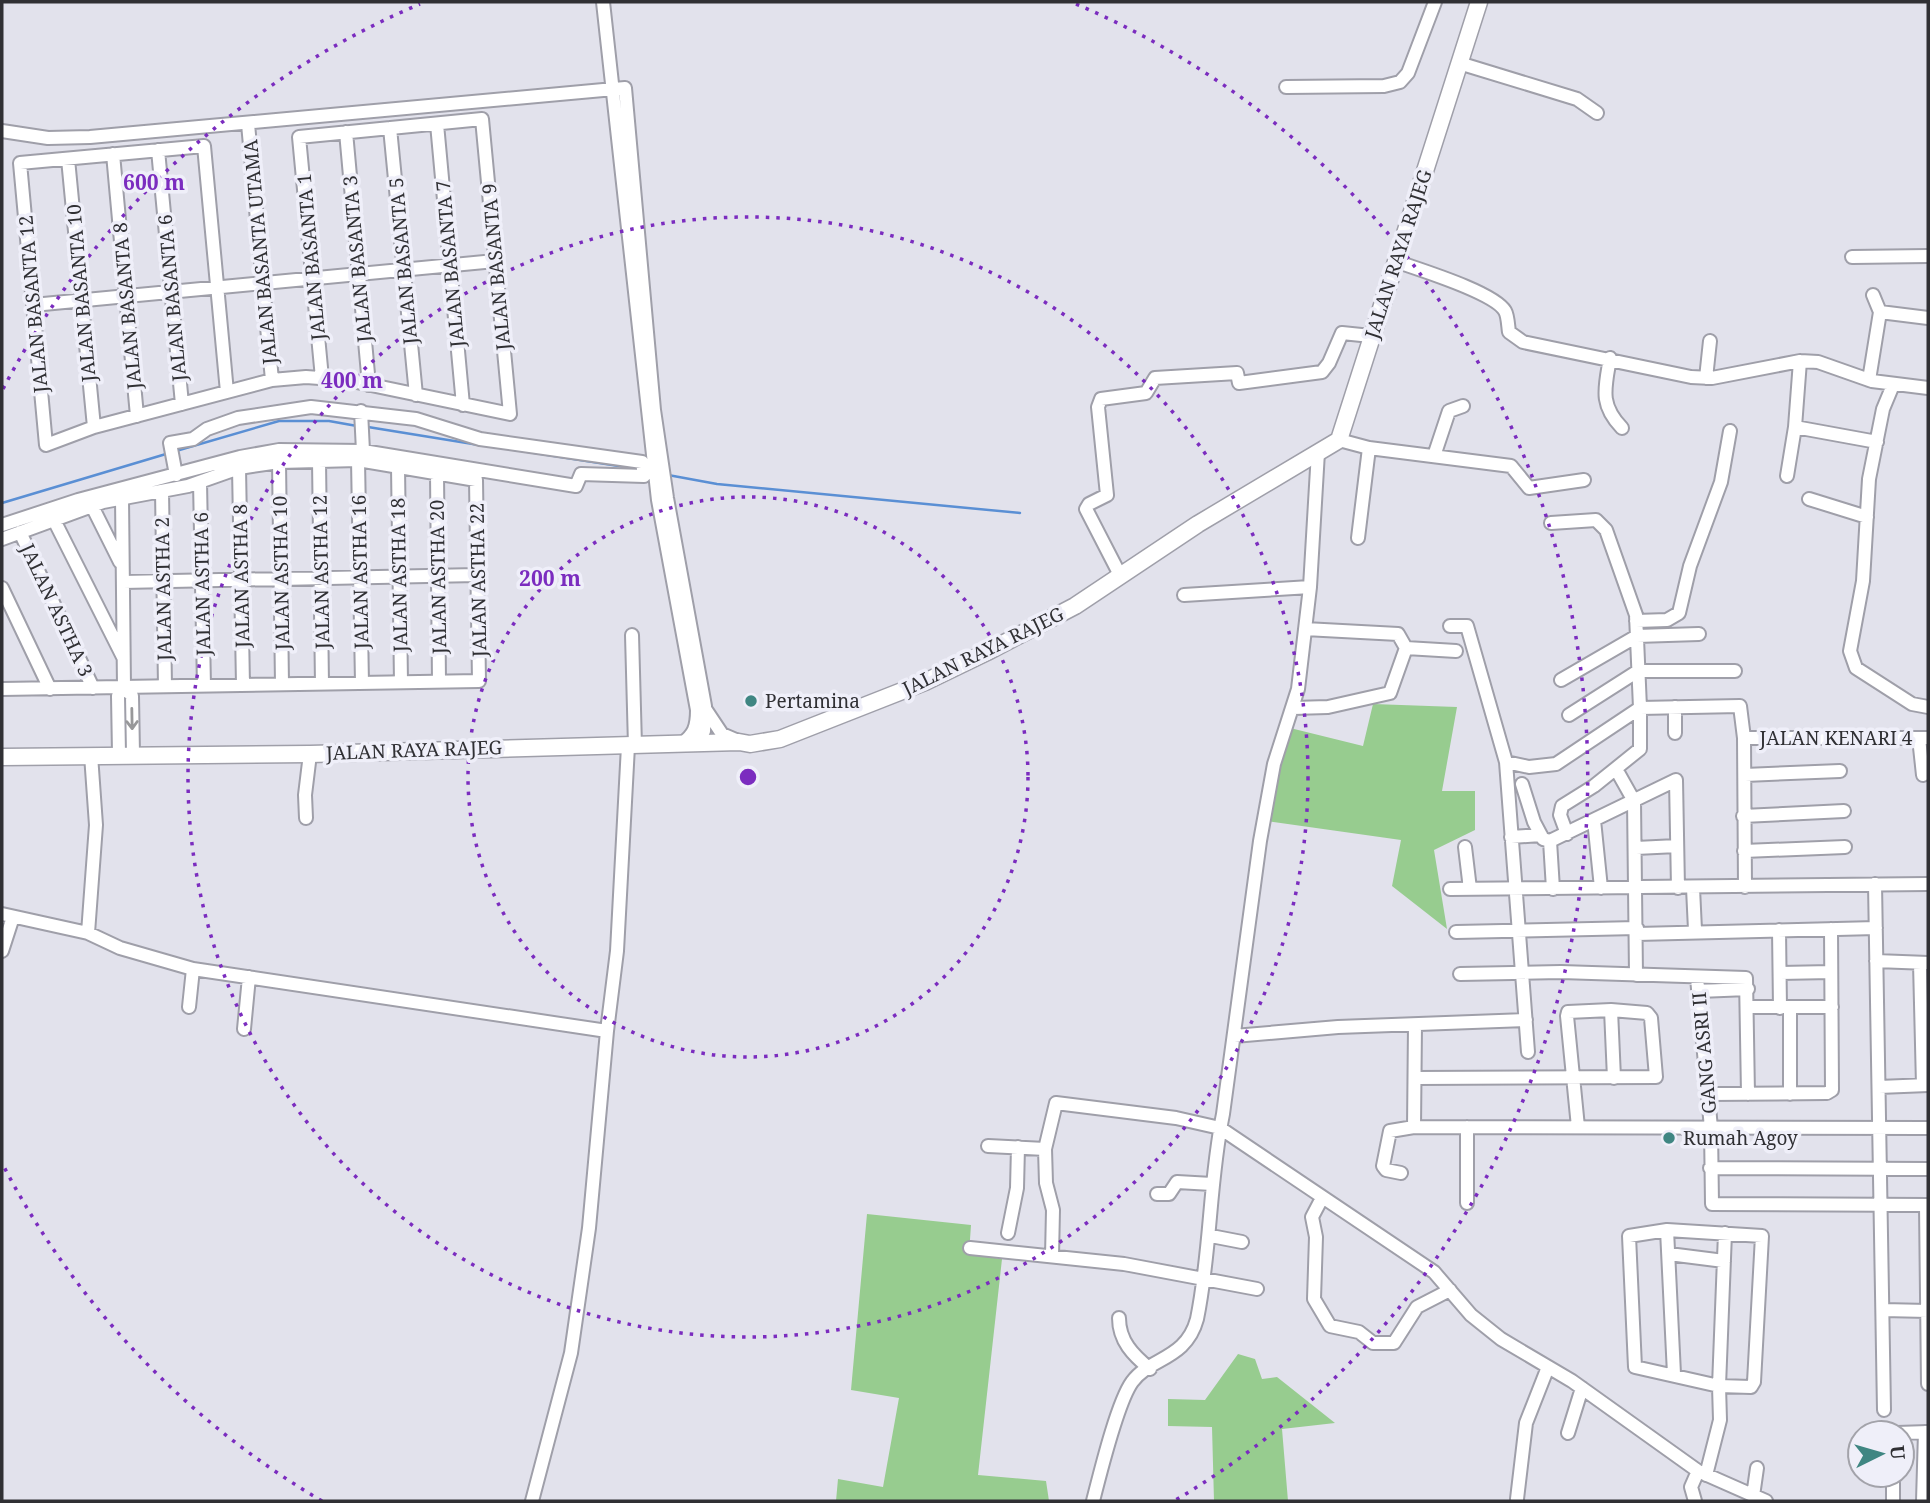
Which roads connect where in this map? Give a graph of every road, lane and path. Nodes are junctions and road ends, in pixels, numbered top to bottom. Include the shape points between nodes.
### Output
1 (603, 2) edge
2 (1436, 2) edge
3 (1479, 2) edge
4 (1459, 63) junction
5 (1286, 87) dead end
6 (612, 89) junction
7 (1597, 113) dead end
8 (248, 124) junction
9 (437, 124) junction
10 (390, 128) junction
11 (2, 131) edge
12 (346, 132) junction
13 (158, 150) junction
14 (113, 155) junction
15 (68, 159) junction
16 (1928, 256) edge
17 (1852, 257) dead end
18 (495, 261) junction
19 (1395, 261) junction
20 (450, 266) junction
21 (404, 270) junction
22 (359, 274) junction
23 (313, 279) junction
24 (262, 283) junction
25 (217, 288) junction
26 (171, 292) junction
27 (1873, 295) dead end
28 (126, 296) junction
29 (82, 300) junction
30 (33, 305) junction
31 (1880, 312) junction
32 (1928, 318) edge
33 (1371, 336) junction
34 (1710, 341) dead end
35 (1610, 358) junction
36 (1800, 362) junction
37 (322, 378) junction
38 (1706, 378) junction
39 (272, 380) junction
40 (1869, 380) junction
41 (369, 385) junction
42 (1893, 385) junction
43 (1928, 388) edge
44 (227, 392) junction
45 (416, 394) junction
46 (182, 404) junction
47 (463, 404) junction
48 (1463, 406) dead end
49 (137, 416) junction
50 (362, 421) junction
51 (94, 427) junction
52 (1795, 427) junction
53 (1622, 428) dead end
54 (1730, 431) dead end
55 (1339, 440) junction
56 (1877, 442) junction
57 (1369, 448) junction
58 (1318, 452) junction
59 (360, 456) junction
60 (1434, 456) junction
61 (319, 461) junction
62 (279, 463) junction
63 (398, 467) junction
64 (239, 468) junction
65 (437, 473) junction
66 (176, 475) junction
67 (1787, 476) dead end
68 (1584, 480) dead end
69 (200, 482) junction
70 (162, 491) junction
71 (122, 498) junction
72 (1809, 499) dead end
73 (92, 506) junction
74 (1867, 517) junction
75 (54, 520) junction
76 (1551, 523) dead end
77 (2, 525) edge
78 (20, 533) junction
79 (1358, 538) dead end
80 (2, 539) edge
81 (123, 567) junction
82 (477, 575) junction
83 (1120, 575) junction
84 (438, 576) junction
85 (360, 577) junction
86 (400, 577) junction
87 (321, 578) junction
88 (241, 579) junction
89 (281, 579) junction
90 (202, 580) junction
91 (163, 581) junction
92 (123, 582) junction
93 (1310, 587) junction
94 (2, 588) edge
95 (1184, 595) dead end
96 (1636, 621) junction
97 (1450, 626) dead end
98 (1305, 629) junction
99 (1699, 634) dead end
100 (632, 635) dead end
101 (1637, 636) junction
102 (1406, 648) junction
103 (1456, 651) dead end
104 (124, 660) junction
105 (1638, 671) junction
106 (1735, 671) dead end
107 (1561, 680) dead end
108 (439, 681) junction
109 (401, 682) junction
110 (362, 683) junction
111 (282, 684) junction
112 (322, 684) junction
113 (243, 685) junction
114 (4, 686) edge
115 (204, 686) junction
116 (124, 687) junction
117 (165, 687) junction
118 (93, 688) junction
119 (50, 689) junction
120 (705, 706) junction
121 (1675, 707) junction
122 (1928, 707) edge
123 (1293, 708) junction
124 (1640, 708) junction
125 (1569, 715) dead end
126 (1675, 733) dead end
127 (1744, 738) junction
128 (1924, 738) edge
129 (739, 742) junction
130 (681, 744) junction
131 (698, 744) junction
132 (632, 746) junction
133 (126, 754) junction
134 (310, 754) junction
135 (91, 755) junction
136 (2, 757) edge
137 (1506, 762) junction
138 (1616, 769) junction
139 (1840, 771) dead end
140 (1745, 775) junction
141 (1923, 775) dead end
142 (1522, 784) dead end
143 (1634, 801) junction
144 (1844, 811) dead end
145 (1743, 816) junction
146 (306, 818) dead end
147 (1594, 820) junction
148 (1567, 834) junction
149 (1511, 837) junction
150 (1546, 838) junction
151 (1677, 846) junction
152 (1465, 847) dead end
153 (1845, 847) dead end
154 (1636, 848) junction
155 (1744, 852) junction
156 (1875, 884) junction
157 (1928, 884) edge
158 (1745, 887) junction
159 (1601, 888) junction
160 (1637, 888) junction
161 (1678, 888) junction
162 (1693, 888) junction
163 (1450, 889) dead end
164 (1470, 889) junction
165 (1553, 889) junction
166 (1516, 890) junction
167 (7, 916) edge
168 (1876, 928) junction
169 (1831, 929) junction
170 (1695, 930) junction
171 (1779, 930) junction
172 (1637, 931) junction
173 (1456, 932) dead end
174 (88, 933) junction
175 (1520, 933) junction
176 (2, 951) edge
177 (1876, 961) junction
178 (1924, 963) edge
179 (193, 969) junction
180 (1780, 972) junction
181 (1831, 972) junction
182 (1460, 974) dead end
183 (1524, 974) junction
184 (1636, 975) junction
185 (248, 977) junction
186 (1698, 984) junction
187 (189, 1007) dead end
188 (1747, 1007) junction
189 (1832, 1007) junction
190 (1785, 1008) junction
191 (1611, 1010) junction
192 (1526, 1020) junction
193 (1415, 1025) junction
194 (244, 1029) dead end
195 (607, 1031) junction
196 (1234, 1036) junction
197 (1925, 1043) edge
198 (1528, 1052) dead end
199 (1418, 1078) junction
200 (1614, 1078) junction
201 (1574, 1079) junction
202 (1926, 1085) edge
203 (1879, 1087) junction
204 (1707, 1094) junction
205 (1748, 1094) junction
206 (1790, 1094) junction
207 (1578, 1126) junction
208 (1414, 1127) junction
209 (1467, 1127) junction
210 (1220, 1128) junction
211 (1711, 1128) junction
212 (1928, 1128) edge
213 (1880, 1129) junction
214 (988, 1146) dead end
215 (1018, 1147) junction
216 (1045, 1149) junction
217 (1710, 1168) junction
218 (1880, 1169) junction
219 (1928, 1170) edge
220 (1401, 1173) dead end
221 (1212, 1184) junction
222 (1157, 1194) dead end
223 (1322, 1198) junction
224 (1466, 1203) dead end
225 (1880, 1205) junction
226 (1927, 1205) edge
227 (1667, 1230) junction
228 (1009, 1233) dead end
229 (1725, 1233) junction
230 (1211, 1236) junction
231 (1242, 1242) dead end
232 (970, 1248) dead end
233 (1669, 1254) junction
234 (1052, 1256) junction
235 (1724, 1261) junction
236 (1205, 1280) junction
237 (1257, 1289) dead end
238 (1450, 1290) junction
239 (1883, 1310) junction
240 (1928, 1311) edge
241 (1119, 1318) dead end
242 (1548, 1367) junction
243 (1150, 1369) junction
244 (1674, 1374) junction
245 (1928, 1384) edge
246 (1719, 1386) junction
247 (1582, 1388) junction
248 (1884, 1410) dead end
249 (1927, 1432) edge
250 (1568, 1433) dead end
251 (1757, 1468) dead end
252 (1702, 1473) junction
253 (1753, 1496) junction
254 (1517, 1499) dead end
255 (532, 1501) edge
256 (1093, 1501) edge
257 (1695, 1501) edge
258 (1766, 1501) edge
259 (1923, 1501) edge

1 - 6 street
2 - 5 street via 1408,74 1400,82
3 - 4 main road, JALAN RAYA RAJEG
4 - 7 street via 1577,99
4 - 19 main road, JALAN RAYA RAJEG
6 - 8 street
6 - 120 street via 625,88 654,410
6 - 130 street via 658,500 697,710 692,736
8 - 11 street via 90,137 48,138
8 - 24 street, JALAN BASANTA UTAMA
9 - 10 street
9 - 18 street, JALAN BASANTA 9 via 482,120
9 - 20 street, JALAN BASANTA 7
10 - 12 street
10 - 21 street, JALAN BASANTA 5
12 - 22 street, JALAN BASANTA 3
12 - 23 street, JALAN BASANTA 1 via 299,137
13 - 14 street
13 - 25 street via 204,146
13 - 26 street, JALAN BASANTA 6
14 - 15 street
14 - 28 street, JALAN BASANTA 8
15 - 29 street, JALAN BASANTA 10
15 - 30 street, JALAN BASANTA 12 via 20,163
16 - 17 street
18 - 20 street
18 - 47 street, JALAN BASANTA 9 via 510,414
19 - 33 main road, JALAN RAYA RAJEG
19 - 35 street via 1448,279 1500,305 1509,332 1523,342
20 - 21 street
20 - 47 street, JALAN BASANTA 7
21 - 22 street
21 - 45 street, JALAN BASANTA 5
22 - 23 street
22 - 41 street, JALAN BASANTA 3
23 - 24 street
23 - 37 street, JALAN BASANTA 1
24 - 25 street
24 - 39 street, JALAN BASANTA UTAMA
25 - 26 street
25 - 44 street
26 - 28 street
26 - 46 street, JALAN BASANTA 6
27 - 31 street
28 - 29 street
28 - 49 street, JALAN BASANTA 8
29 - 30 street
29 - 51 street, JALAN BASANTA 10
30 - 51 street, JALAN BASANTA 12 via 46,444
31 - 32 street
31 - 40 street
33 - 55 main road, JALAN RAYA RAJEG
33 - 83 street via 1342,333 1329,363 1318,373 1239,383 1237,373 1155,378 1146,393 1101,399 1107,495 1086,509
34 - 38 street
35 - 38 street
35 - 53 street via 1604,395 1610,415
36 - 38 street
36 - 40 street via 1842,368
36 - 52 street
37 - 39 street
37 - 41 street
39 - 44 street
40 - 42 street
41 - 45 street
42 - 43 street
42 - 56 street
44 - 46 street
45 - 47 street
46 - 49 street
48 - 60 street via 1449,411
49 - 51 street
50 - 59 street, JALAN ASTHA 16
50 - 59 street via 416,419 494,441 643,469 643,477 580,474 578,484 572,486
50 - 66 street via 311,407 238,418 193,439 170,443
52 - 56 street
52 - 67 street
54 - 96 street via 1713,512 1697,543 1679,613 1667,620
55 - 57 street
55 - 58 main road, JALAN RAYA RAJEG
56 - 74 street
57 - 60 street
57 - 79 street
58 - 83 main road, JALAN RAYA RAJEG
58 - 93 street
59 - 61 street
59 - 63 street
59 - 66 street via 279,450
59 - 85 street, JALAN ASTHA 16
60 - 68 street via 1514,468 1529,488
61 - 62 street
61 - 87 street, JALAN ASTHA 12
62 - 64 street
62 - 89 street, JALAN ASTHA 10
63 - 65 street
63 - 86 street, JALAN ASTHA 18
64 - 69 street
64 - 88 street, JALAN ASTHA 8
65 - 82 street, JALAN ASTHA 22 via 476,480
65 - 84 street, JALAN ASTHA 20
66 - 77 street
69 - 70 street
69 - 90 street, JALAN ASTHA 6
70 - 71 street
70 - 91 street, JALAN ASTHA 2
71 - 73 street
71 - 81 street
72 - 74 street
73 - 75 street
73 - 81 street
74 - 122 street via 1852,662 1912,704
75 - 78 street
75 - 104 street
76 - 96 street via 1602,523
78 - 80 street
78 - 118 street, JALAN ASTHA 3
81 - 92 street
82 - 84 street
82 - 108 street, JALAN ASTHA 22 via 479,681
83 - 129 main road, JALAN RAYA RAJEG via 1075,606 925,682 780,739
84 - 86 street
84 - 108 street, JALAN ASTHA 20
85 - 86 street
85 - 87 street
85 - 110 street, JALAN ASTHA 16
86 - 109 street, JALAN ASTHA 18
87 - 89 street
87 - 112 street, JALAN ASTHA 12
88 - 89 street
88 - 90 street
88 - 113 street, JALAN ASTHA 8
89 - 111 street, JALAN ASTHA 10
90 - 91 street
90 - 115 street, JALAN ASTHA 6
91 - 92 street
91 - 117 street, JALAN ASTHA 2
92 - 104 street
93 - 95 street
93 - 98 street
94 - 119 street
96 - 101 street
97 - 137 street via 1467,626
98 - 102 street via 1398,634
98 - 123 street
99 - 101 street
100 - 132 street
101 - 105 street
101 - 107 street
102 - 103 street
102 - 123 street via 1390,693 1328,707
104 - 116 street
105 - 106 street
105 - 124 street
105 - 125 street
108 - 109 street
109 - 110 street
110 - 112 street
111 - 112 street
111 - 113 street
113 - 115 street
114 - 119 street
115 - 117 street
116 - 117 street
116 - 118 street
116 - 133 street via 132,696
118 - 119 street
120 - 129 street via 722,734
120 - 131 street via 704,731
121 - 124 street
121 - 126 street
121 - 127 street via 1740,706
123 - 196 street via 1274,764 1259,841
124 - 137 street via 1556,764 1529,767
124 - 138 street via 1640,749
127 - 128 street, JALAN KENARI 4
127 - 140 street
128 - 141 street
129 - 131 main road, JALAN RAYA RAJEG
130 - 131 main road, JALAN RAYA RAJEG
130 - 132 main road, JALAN RAYA RAJEG
132 - 134 main road, JALAN RAYA RAJEG
132 - 195 street
133 - 134 main road, JALAN RAYA RAJEG
133 - 135 main road, JALAN RAYA RAJEG
134 - 146 street
135 - 136 main road, JALAN RAYA RAJEG
135 - 174 street via 96,825
137 - 149 street
138 - 143 street
138 - 148 street via 1562,806 1560,815
139 - 140 street
140 - 145 street
142 - 150 street
143 - 147 street
143 - 151 street via 1676,780
143 - 154 street
144 - 145 street
145 - 155 street
147 - 148 street
147 - 159 street
148 - 150 street
149 - 150 street
149 - 166 street
150 - 165 street
151 - 154 street
151 - 161 street
152 - 164 street
153 - 155 street
154 - 160 street
155 - 158 street
156 - 157 street
156 - 158 street
156 - 168 street
158 - 162 street
159 - 160 street
159 - 165 street
160 - 161 street
160 - 172 street
161 - 162 street
162 - 170 street
163 - 164 street
164 - 166 street
165 - 166 street
166 - 175 street
167 - 174 street
167 - 176 street
168 - 169 street
168 - 177 street
169 - 171 street
169 - 181 street
170 - 171 street
170 - 172 street
171 - 180 street
172 - 175 street
172 - 184 street
173 - 175 street
174 - 179 street via 120,948
175 - 183 street
177 - 178 street
177 - 203 street
178 - 197 street
179 - 185 street
179 - 187 street
180 - 181 street
180 - 190 street
181 - 189 street
182 - 183 street
183 - 184 street
183 - 192 street
184 - 186 street
185 - 194 street
185 - 195 street
186 - 188 street via 1746,984
186 - 204 street, GANG ASRI II
188 - 190 street
188 - 205 street
189 - 190 street
189 - 206 street via 1833,1086 1827,1093
190 - 206 street
191 - 200 street
191 - 200 street via 1650,1015 1657,1074
191 - 201 street via 1569,1011
192 - 193 street
192 - 198 street
193 - 196 street
193 - 199 street
195 - 255 street via 577,1320
196 - 210 street
197 - 202 street
199 - 201 street
199 - 208 street
200 - 201 street
201 - 207 street
202 - 203 street
203 - 213 street
204 - 205 street
204 - 211 street, GANG ASRI II
205 - 206 street
207 - 209 street
207 - 211 street
208 - 209 street
208 - 220 street via 1390,1131 1383,1166
209 - 224 street
210 - 216 street via 1059,1102 1054,1106
210 - 221 street
210 - 223 street
211 - 213 street
211 - 217 street, GANG ASRI II
212 - 213 street
213 - 218 street
214 - 215 street
215 - 216 street
215 - 228 street
216 - 234 street via 1053,1210
217 - 218 street
217 - 225 street, GANG ASRI II via 1710,1200 1715,1206
218 - 219 street
218 - 225 street
221 - 222 street via 1177,1182 1170,1193
221 - 230 street
223 - 238 street via 1434,1272
223 - 238 street via 1312,1217 1316,1237 1314,1299 1330,1326 1359,1332 1373,1343 1394,1343 1417,1307
225 - 226 street
225 - 239 street
226 - 240 street
227 - 229 street
227 - 233 street
227 - 244 street via 1629,1236 1634,1351 1636,1369
229 - 235 street
229 - 246 street via 1759,1233 1762,1243 1754,1384 1749,1388
230 - 231 street
230 - 236 street
232 - 234 street
233 - 235 street
233 - 244 street
234 - 236 street
235 - 246 street
236 - 237 street
236 - 243 street via 1194,1330
238 - 242 street via 1484,1327
239 - 240 street
239 - 248 street
240 - 245 street
241 - 243 street via 1129,1350
242 - 247 street
242 - 254 street via 1526,1423
243 - 256 street via 1132,1382 1127,1392
244 - 246 street
246 - 252 street via 1720,1420
247 - 250 street
247 - 252 street
249 - 259 street
251 - 253 street
252 - 253 street
252 - 257 street via 1691,1488
253 - 258 street

